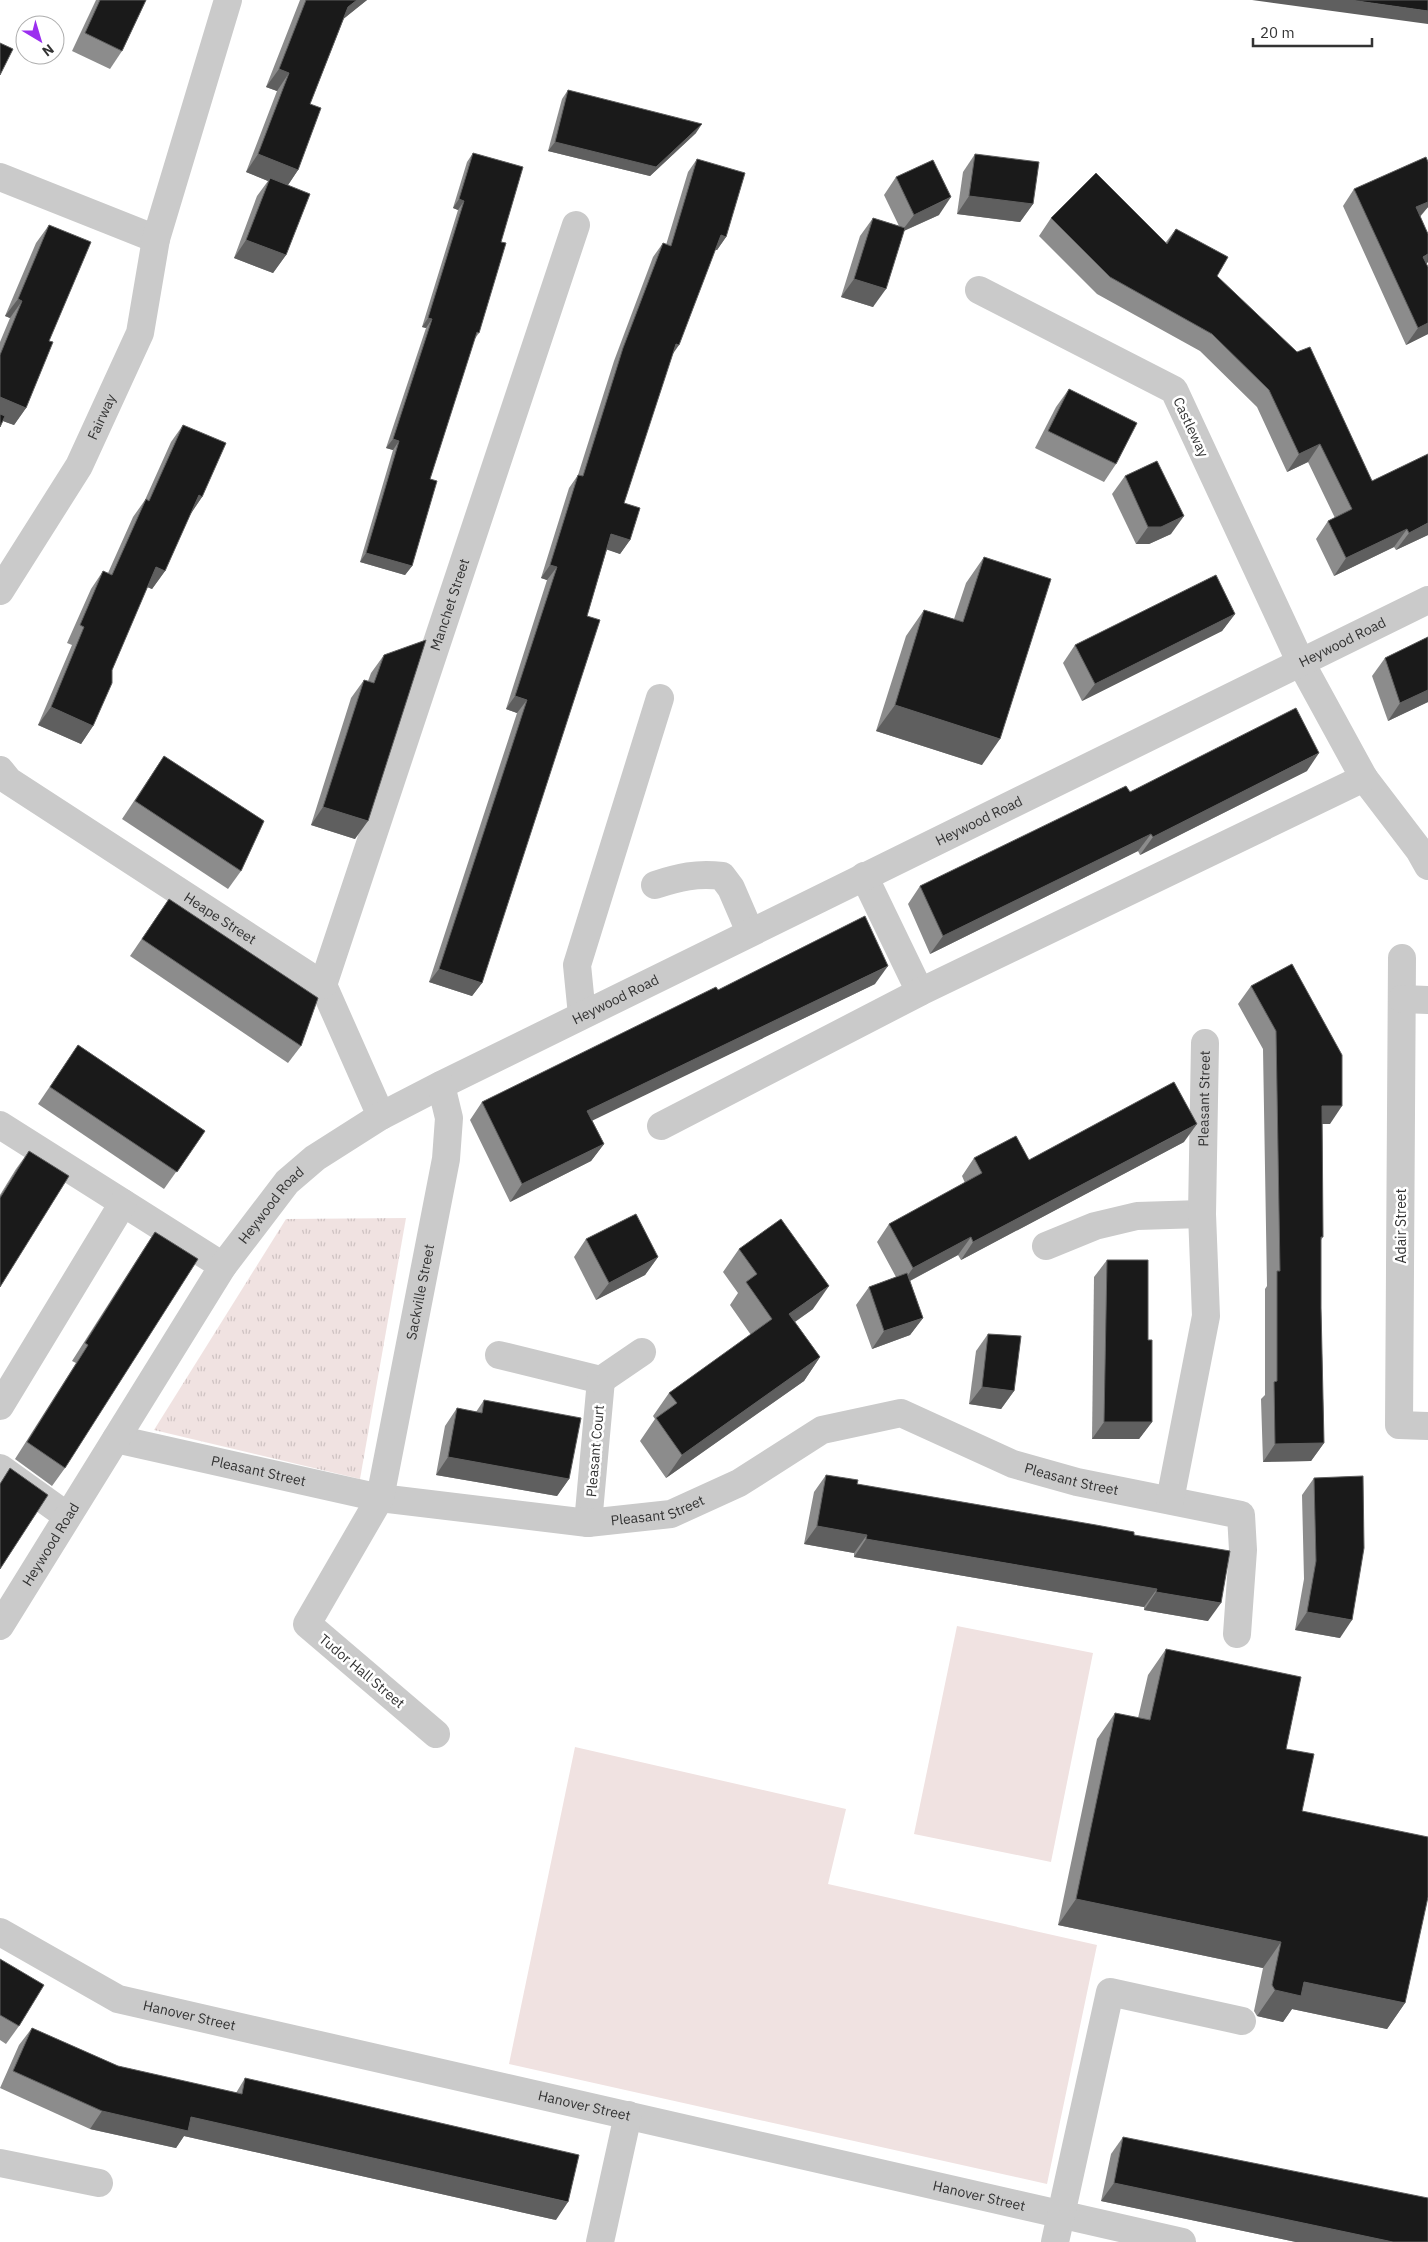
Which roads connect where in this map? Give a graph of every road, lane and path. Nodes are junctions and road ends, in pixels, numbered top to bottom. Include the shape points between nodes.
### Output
1 (228, 0) edge
2 (0, 177) edge
3 (576, 225) dead end
4 (156, 239) junction
5 (979, 290) dead end
6 (3, 581) edge
7 (1428, 600) edge
8 (1300, 661) junction
9 (660, 698) dead end
10 (0, 770) edge
11 (1364, 778) junction
12 (1428, 866) edge
13 (864, 876) junction
14 (655, 885) dead end
15 (750, 932) junction
16 (1402, 958) dead end
17 (323, 985) junction
18 (920, 992) junction
19 (1415, 1000) edge
20 (582, 1015) junction
21 (1205, 1043) dead end
22 (440, 1085) junction
23 (381, 1116) junction
24 (0, 1125) edge
25 (661, 1126) dead end
26 (123, 1203) junction
27 (1202, 1214) junction
28 (1046, 1246) dead end
29 (224, 1266) junction
30 (642, 1352) dead end
31 (499, 1355) dead end
32 (601, 1380) junction
33 (0, 1406) edge
34 (1428, 1426) edge
35 (116, 1439) junction
36 (0, 1468) edge
37 (380, 1498) junction
38 (1170, 1500) junction
39 (67, 1516) junction
40 (588, 1523) junction
41 (0, 1626) edge
42 (1237, 1634) dead end
43 (436, 1734) dead end
44 (0, 1932) edge
45 (1242, 2021) dead end
46 (628, 2115) junction
47 (0, 2163) edge
48 (99, 2183) dead end
49 (1060, 2213) junction
50 (600, 2242) edge
51 (1055, 2242) edge
52 (1182, 2242) edge

1 - 4 street, Fairway
2 - 4 street
3 - 17 street, Manchet Street
4 - 6 street, Fairway via 140,333 79,466
5 - 8 street, Castleway via 1174,390
7 - 8 street, Heywood Road
8 - 11 street, Castleway
8 - 13 street, Heywood Road
9 - 20 street via 577,965
10 - 17 street, Heape Street via 9,781
11 - 12 street, Castleway
11 - 18 street
13 - 15 street, Heywood Road
13 - 18 street
14 - 15 street via 700,873 722,876 731,888
15 - 20 street, Heywood Road
16 - 19 street, Adair Street
17 - 23 street
18 - 25 street
19 - 34 street, Adair Street via 1399,1425
20 - 22 street, Heywood Road
21 - 27 street, Pleasant Street
22 - 23 street, Heywood Road
22 - 37 street, Sackville Street via 450,1118 446,1159
23 - 29 street, Heywood Road via 315,1158 287,1182
24 - 26 street
26 - 29 street
26 - 33 street
27 - 28 street via 1137,1216 1095,1226
27 - 38 street, Pleasant Street via 1206,1316
29 - 35 street, Heywood Road
30 - 32 street
31 - 32 street
32 - 40 street, Pleasant Court
35 - 37 street, Pleasant Street
35 - 39 street, Heywood Road
36 - 39 street
37 - 40 street, Pleasant Street
37 - 43 street, Tudor Hall Street via 307,1624
38 - 40 street, Pleasant Street via 1077,1482 1012,1464 901,1413 822,1430 739,1483 671,1514
38 - 42 street, Pleasant Street via 1241,1516 1243,1550
39 - 41 street, Heywood Road
44 - 46 street, Hanover Street via 118,1999
45 - 49 street via 1110,1992
46 - 49 street, Hanover Street
46 - 50 street
47 - 48 street
49 - 51 street
49 - 52 street, Hanover Street

